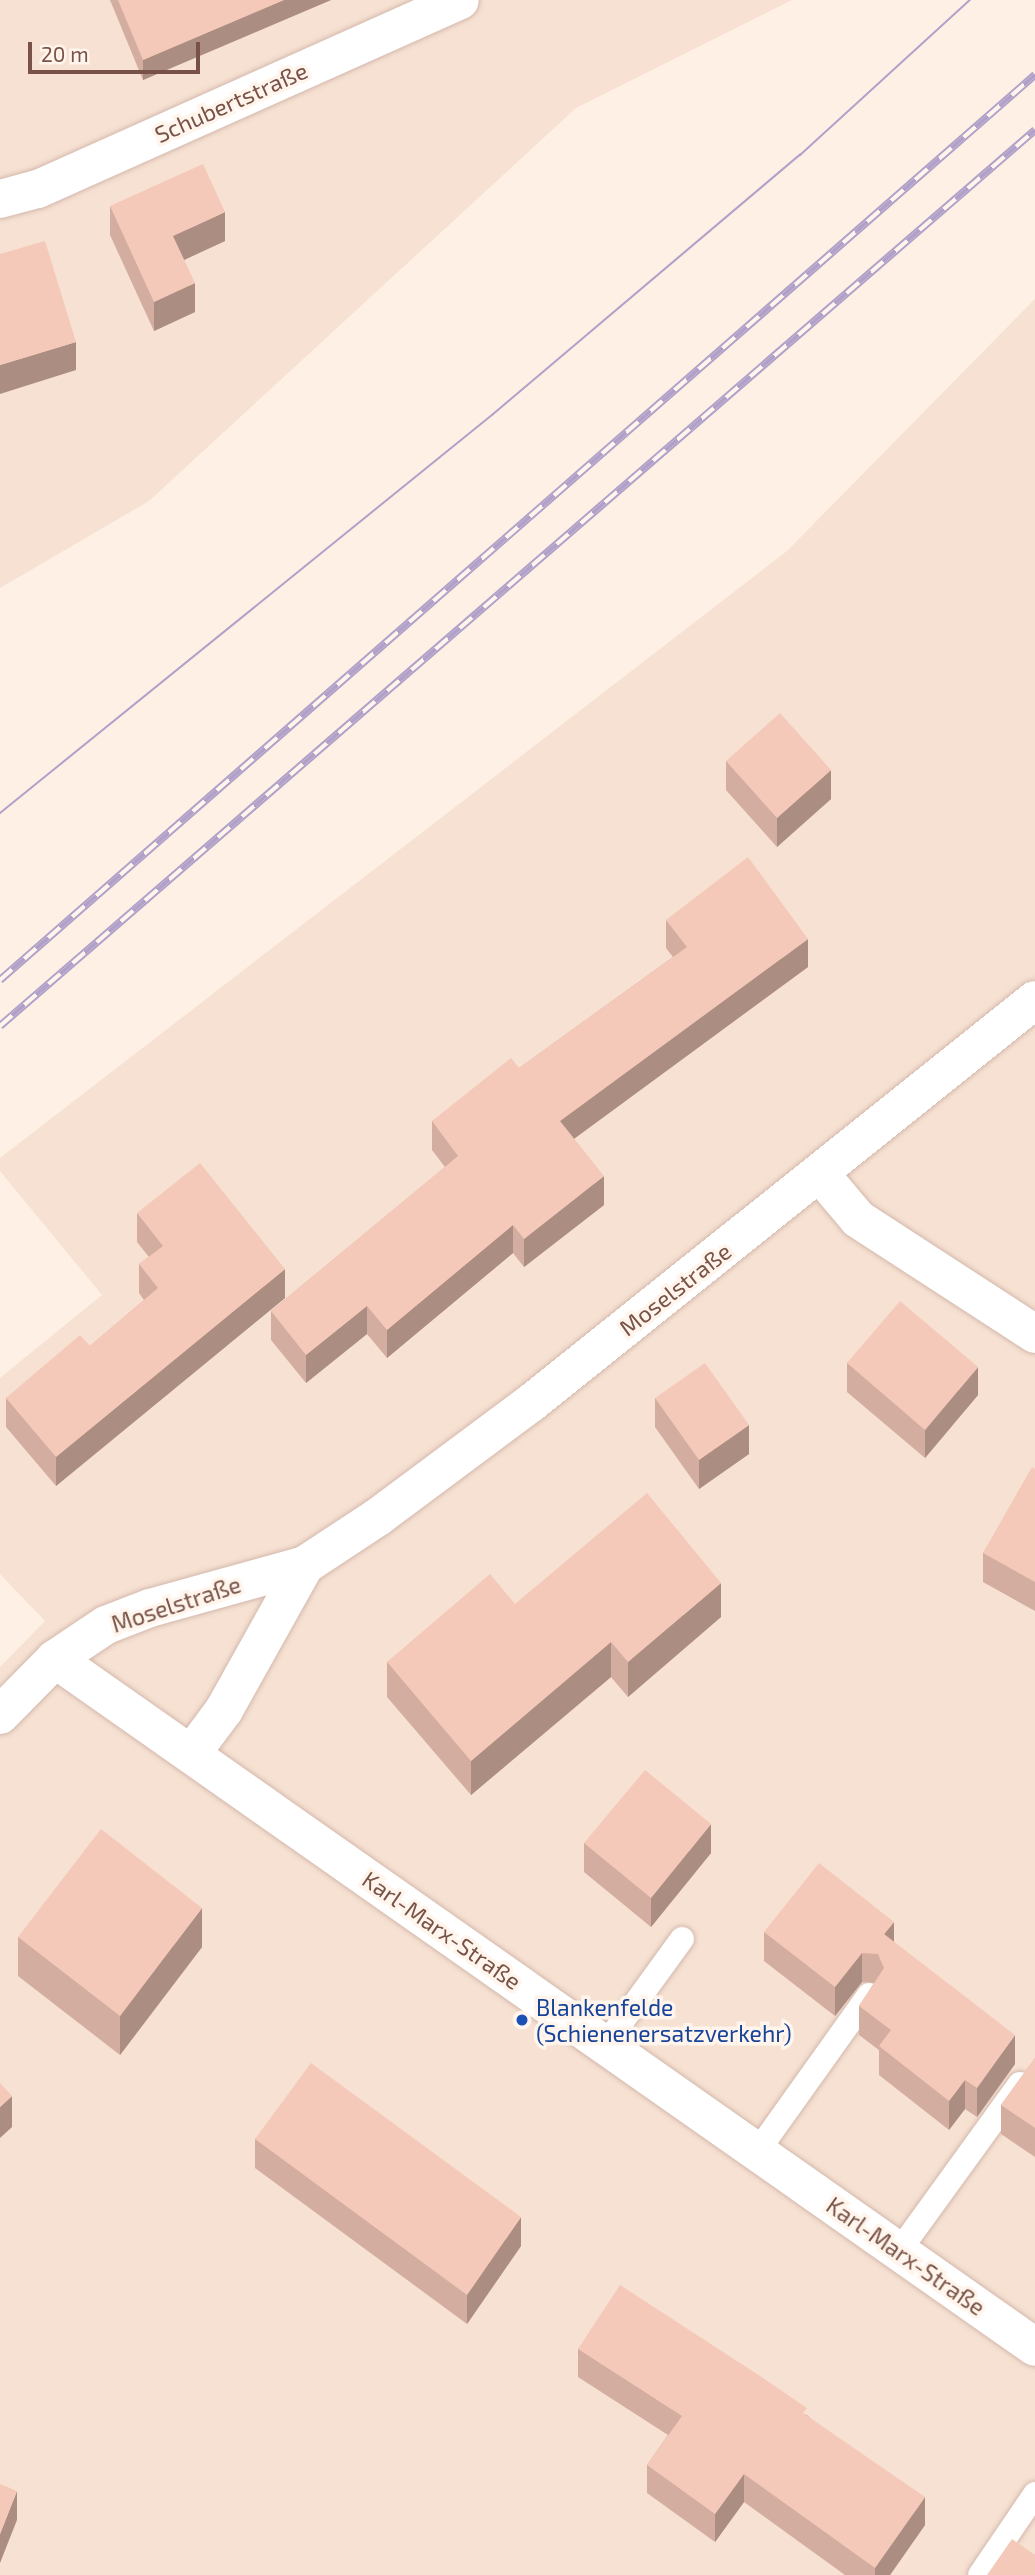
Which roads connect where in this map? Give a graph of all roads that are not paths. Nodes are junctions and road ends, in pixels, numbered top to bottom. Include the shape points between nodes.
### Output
1 (460, 0) edge
2 (0, 199) edge
3 (1035, 1000) edge
4 (821, 1175) junction
5 (1035, 1334) edge
6 (305, 1565) junction
7 (55, 1659) junction
8 (0, 1715) edge
9 (192, 1753) junction
10 (682, 1939) dead end
11 (869, 1995) edge
12 (605, 2045) junction
13 (1032, 2066) edge
14 (757, 2152) junction
15 (899, 2251) junction
16 (1035, 2347) edge
17 (1035, 2494) edge
18 (980, 2575) edge

1 - 2 street, Schubertstraße via 38,189
3 - 4 street, Moselstraße
4 - 5 street via 858,1219
4 - 6 street, Moselstraße via 520,1412
6 - 7 street, Moselstraße via 150,1608 106,1625
6 - 9 street, Moselstraße via 224,1710
7 - 8 street, Moselstraße
7 - 9 street, Karl-Marx-Straße
9 - 12 street, Karl-Marx-Straße
10 - 12 lane
11 - 14 lane
12 - 14 street, Karl-Marx-Straße
13 - 15 lane
14 - 15 street, Karl-Marx-Straße
15 - 16 street, Karl-Marx-Straße
17 - 18 lane

